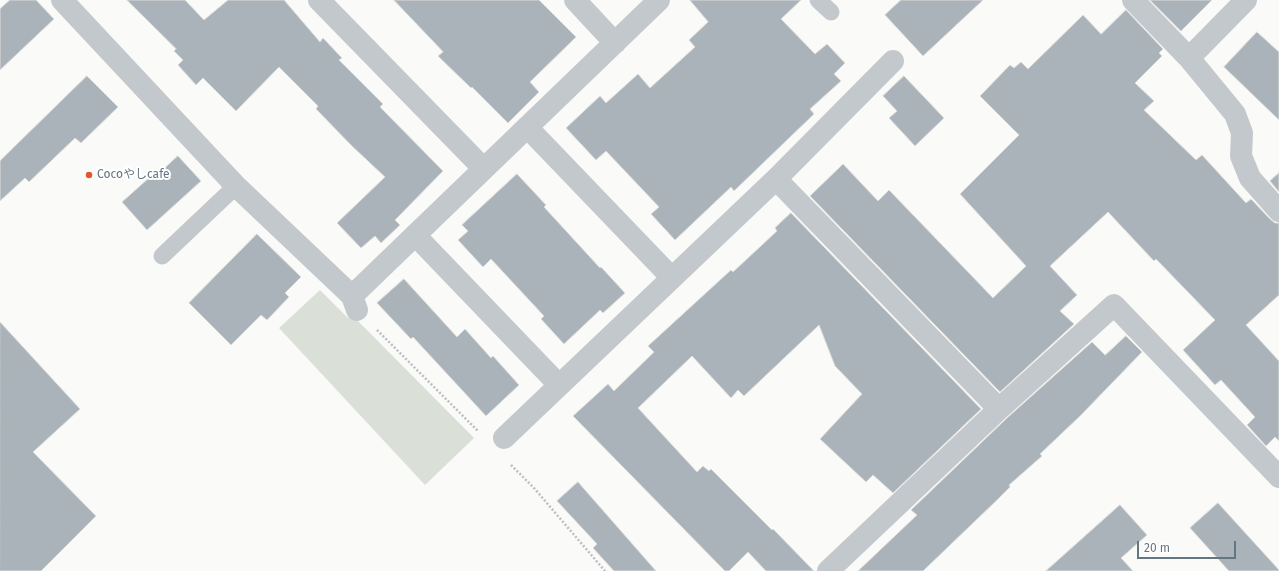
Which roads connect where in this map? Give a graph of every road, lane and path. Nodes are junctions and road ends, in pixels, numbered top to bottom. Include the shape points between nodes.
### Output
1 (62, 0) edge
2 (319, 0) edge
3 (575, 0) edge
4 (659, 0) edge
5 (818, 0) edge
6 (1133, 0) edge
7 (1246, 0) edge
8 (831, 12) dead end
9 (615, 43) junction
10 (1189, 58) junction
11 (893, 61) dead end
12 (527, 127) junction
13 (484, 169) junction
14 (776, 179) junction
15 (236, 186) junction
16 (1279, 211) edge
17 (415, 235) junction
18 (162, 256) dead end
19 (672, 278) junction
20 (559, 385) junction
21 (999, 408) junction
22 (504, 438) dead end
23 (1279, 478) edge
24 (828, 571) edge

1 - 15 street
2 - 13 street
3 - 9 street
4 - 9 street
5 - 8 lane
6 - 10 street
7 - 10 street
9 - 12 street
10 - 16 street via 1235,114 1242,133 1241,156 1250,178
11 - 14 street
12 - 13 street
12 - 19 street
13 - 17 street
14 - 19 street
14 - 21 street
15 - 17 street via 354,303
15 - 18 lane
17 - 20 street
19 - 20 street
20 - 22 street
21 - 23 street via 1114,305
21 - 24 street

